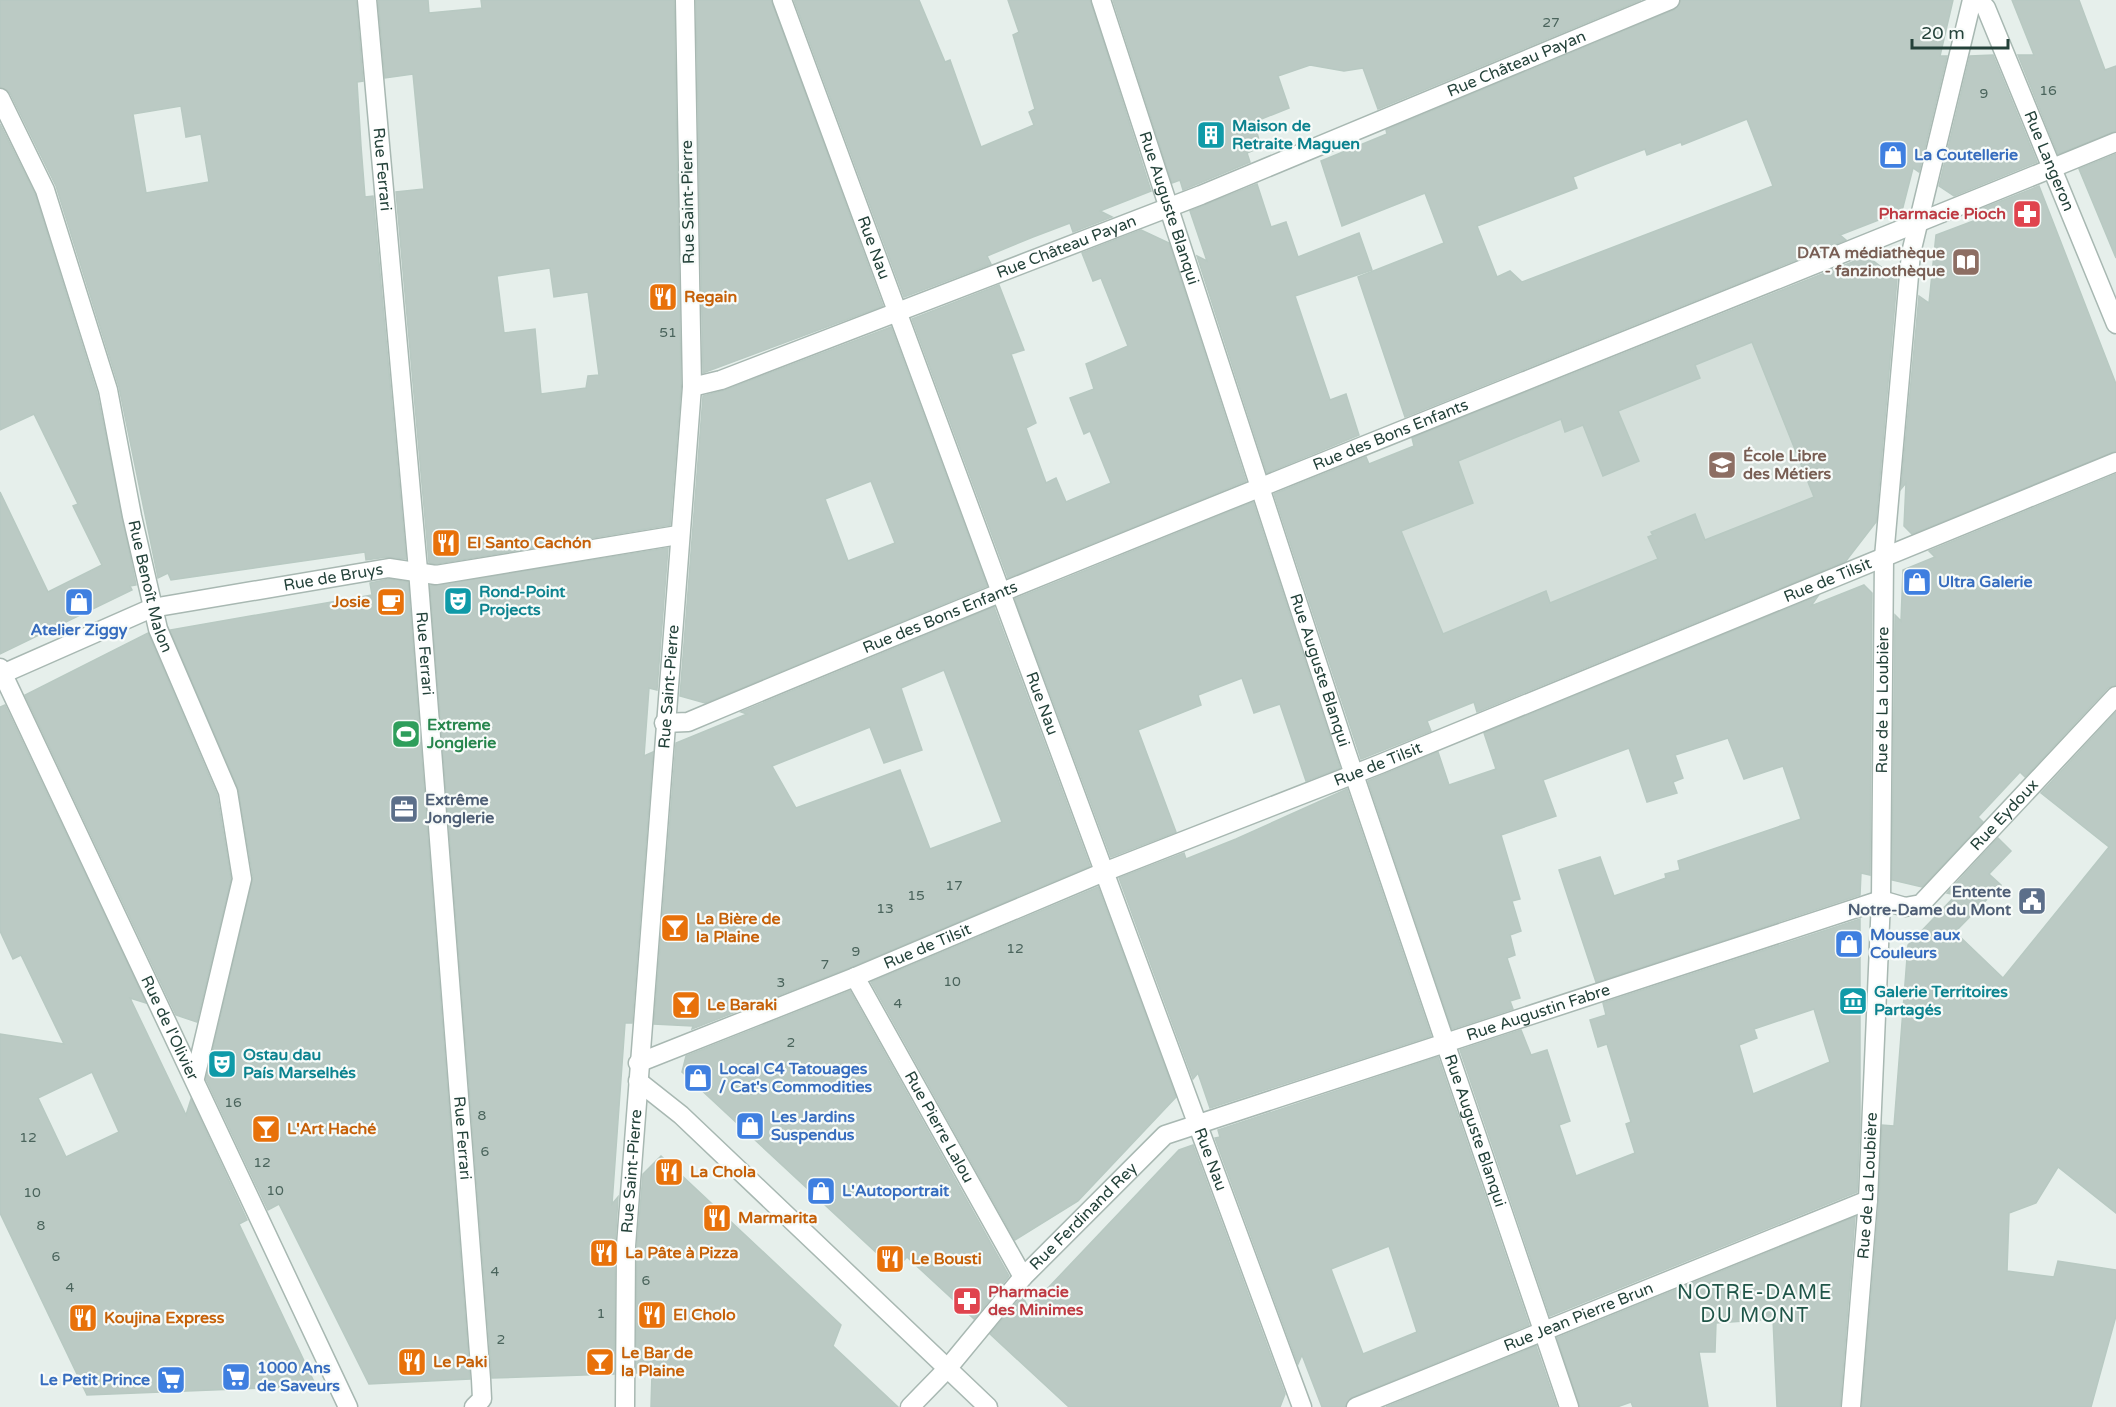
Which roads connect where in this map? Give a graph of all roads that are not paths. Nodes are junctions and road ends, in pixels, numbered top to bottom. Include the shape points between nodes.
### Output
1 (367, 0) edge
2 (685, 0) edge
3 (782, 0) edge
4 (1101, 0) edge
5 (1670, 0) edge
6 (1972, 0) edge
7 (1979, 0) edge
8 (0, 98) edge
9 (2116, 142) edge
10 (2051, 168) junction
11 (1167, 208) junction
12 (1918, 224) junction
13 (896, 313) junction
14 (2116, 324) edge
15 (692, 387) junction
16 (2116, 462) edge
17 (1260, 489) junction
18 (678, 535) junction
19 (1884, 557) junction
20 (418, 570) junction
21 (999, 592) junction
22 (152, 608) junction
23 (1, 672) edge
24 (2116, 696) edge
25 (664, 723) junction
26 (1355, 774) junction
27 (1104, 872) junction
28 (1881, 900) junction
29 (855, 977) junction
30 (1444, 1044) junction
31 (638, 1072) junction
32 (195, 1078) junction
33 (1197, 1124) junction
34 (1868, 1200) junction
35 (1023, 1277) junction
36 (1543, 1332) junction
37 (947, 1369) junction
38 (348, 1407) edge
39 (474, 1407) edge
40 (626, 1407) edge
41 (910, 1407) edge
42 (988, 1407) edge
43 (1302, 1407) edge
44 (1356, 1407) edge
45 (1569, 1407) edge
46 (1851, 1407) edge

1 - 20 street, Rue Ferrari
2 - 15 street, Rue Saint-Pierre
3 - 13 street, Rue Nau
4 - 11 street, Rue Auguste Blanqui
5 - 11 street, Rue Château Payan
6 - 12 street, Rue de La Loubière
7 - 10 street, Rue Langeron via 1986,8
8 - 22 street, Rue Benoît Malon via 45,190 108,390
9 - 10 street, Rue des Bons Enfants
10 - 12 street, Rue des Bons Enfants
10 - 14 street, Rue Langeron
11 - 13 street, Rue Château Payan
11 - 17 street, Rue Auguste Blanqui
12 - 17 street, Rue des Bons Enfants
12 - 19 street, Rue de La Loubière via 1911,253
13 - 15 street, Rue Château Payan via 721,380
13 - 21 street, Rue Nau
15 - 18 street, Rue Saint-Pierre
16 - 19 street, Rue de Tilsit
17 - 21 street, Rue des Bons Enfants
17 - 26 street, Rue Auguste Blanqui
18 - 20 street, Rue de Bruys via 436,575
18 - 25 street, Rue Saint-Pierre
19 - 26 street, Rue de Tilsit
19 - 28 street, Rue de La Loubière
20 - 22 street, Rue de Bruys via 389,568
20 - 39 street, Rue Ferrari via 482,1379 482,1399
21 - 25 street, Rue des Bons Enfants via 688,722
21 - 27 street, Rue Nau
22 - 23 street, Rue de Bruys
22 - 32 street, Rue Benoît Malon via 228,792 242,879
23 - 32 street, Rue de l'Olivier
24 - 28 street, Rue Eydoux via 1921,904 1905,907
25 - 31 street, Rue Saint-Pierre
26 - 27 street, Rue de Tilsit
26 - 30 street, Rue Auguste Blanqui
27 - 29 street, Rue de Tilsit
27 - 33 street, Rue Nau
28 - 30 street, Rue Augustin Fabre
28 - 34 street, Rue de La Loubière
29 - 31 street, Rue de Tilsit
29 - 35 street, Rue Pierre Lalou
30 - 33 street, Rue Augustin Fabre
30 - 36 street, Rue Auguste Blanqui
31 - 37 street
31 - 40 street, Rue Saint-Pierre via 626,1246
32 - 38 street, Rue de l'Olivier
33 - 35 street, Rue Ferdinand Rey via 1165,1135
33 - 43 street, Rue Nau
34 - 36 street, Rue Jean Pierre Brun
34 - 46 street, Rue de La Loubière
35 - 37 street, Rue Ferdinand Rey
36 - 44 street, Rue Jean Pierre Brun
36 - 45 street, Rue Auguste Blanqui
37 - 41 street, Rue Ferdinand Rey
37 - 42 street

